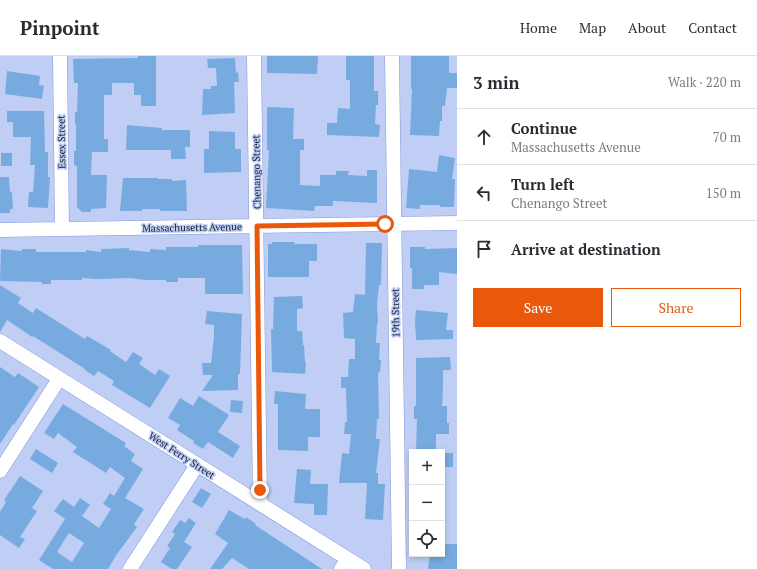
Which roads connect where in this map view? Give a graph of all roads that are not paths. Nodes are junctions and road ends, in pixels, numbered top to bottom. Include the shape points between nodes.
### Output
1 (60, 56) edge
2 (254, 56) edge
3 (392, 56) edge
4 (457, 223) edge
5 (394, 224) junction
6 (257, 226) junction
7 (62, 228) junction
8 (0, 230) edge
9 (0, 341) edge
10 (60, 379) junction
11 (197, 465) junction
12 (0, 471) edge
13 (260, 503) junction
14 (344, 564) edge
15 (130, 569) edge
16 (364, 569) edge
17 (399, 569) edge

1 - 7 street, Essex Street
2 - 6 street, Chenango Street
3 - 5 street, 19th Street
4 - 5 street, Massachusetts Avenue
5 - 6 street, Massachusetts Avenue
5 - 17 street, 19th Street
6 - 7 street, Massachusetts Avenue
6 - 13 street, Chenango Street
7 - 8 street, Massachusetts Avenue
9 - 10 street, West Ferry Street
10 - 11 street, West Ferry Street
10 - 12 street
11 - 13 street, West Ferry Street
11 - 15 street
13 - 14 street, West Ferry Street
14 - 16 street, West Ferry Street

